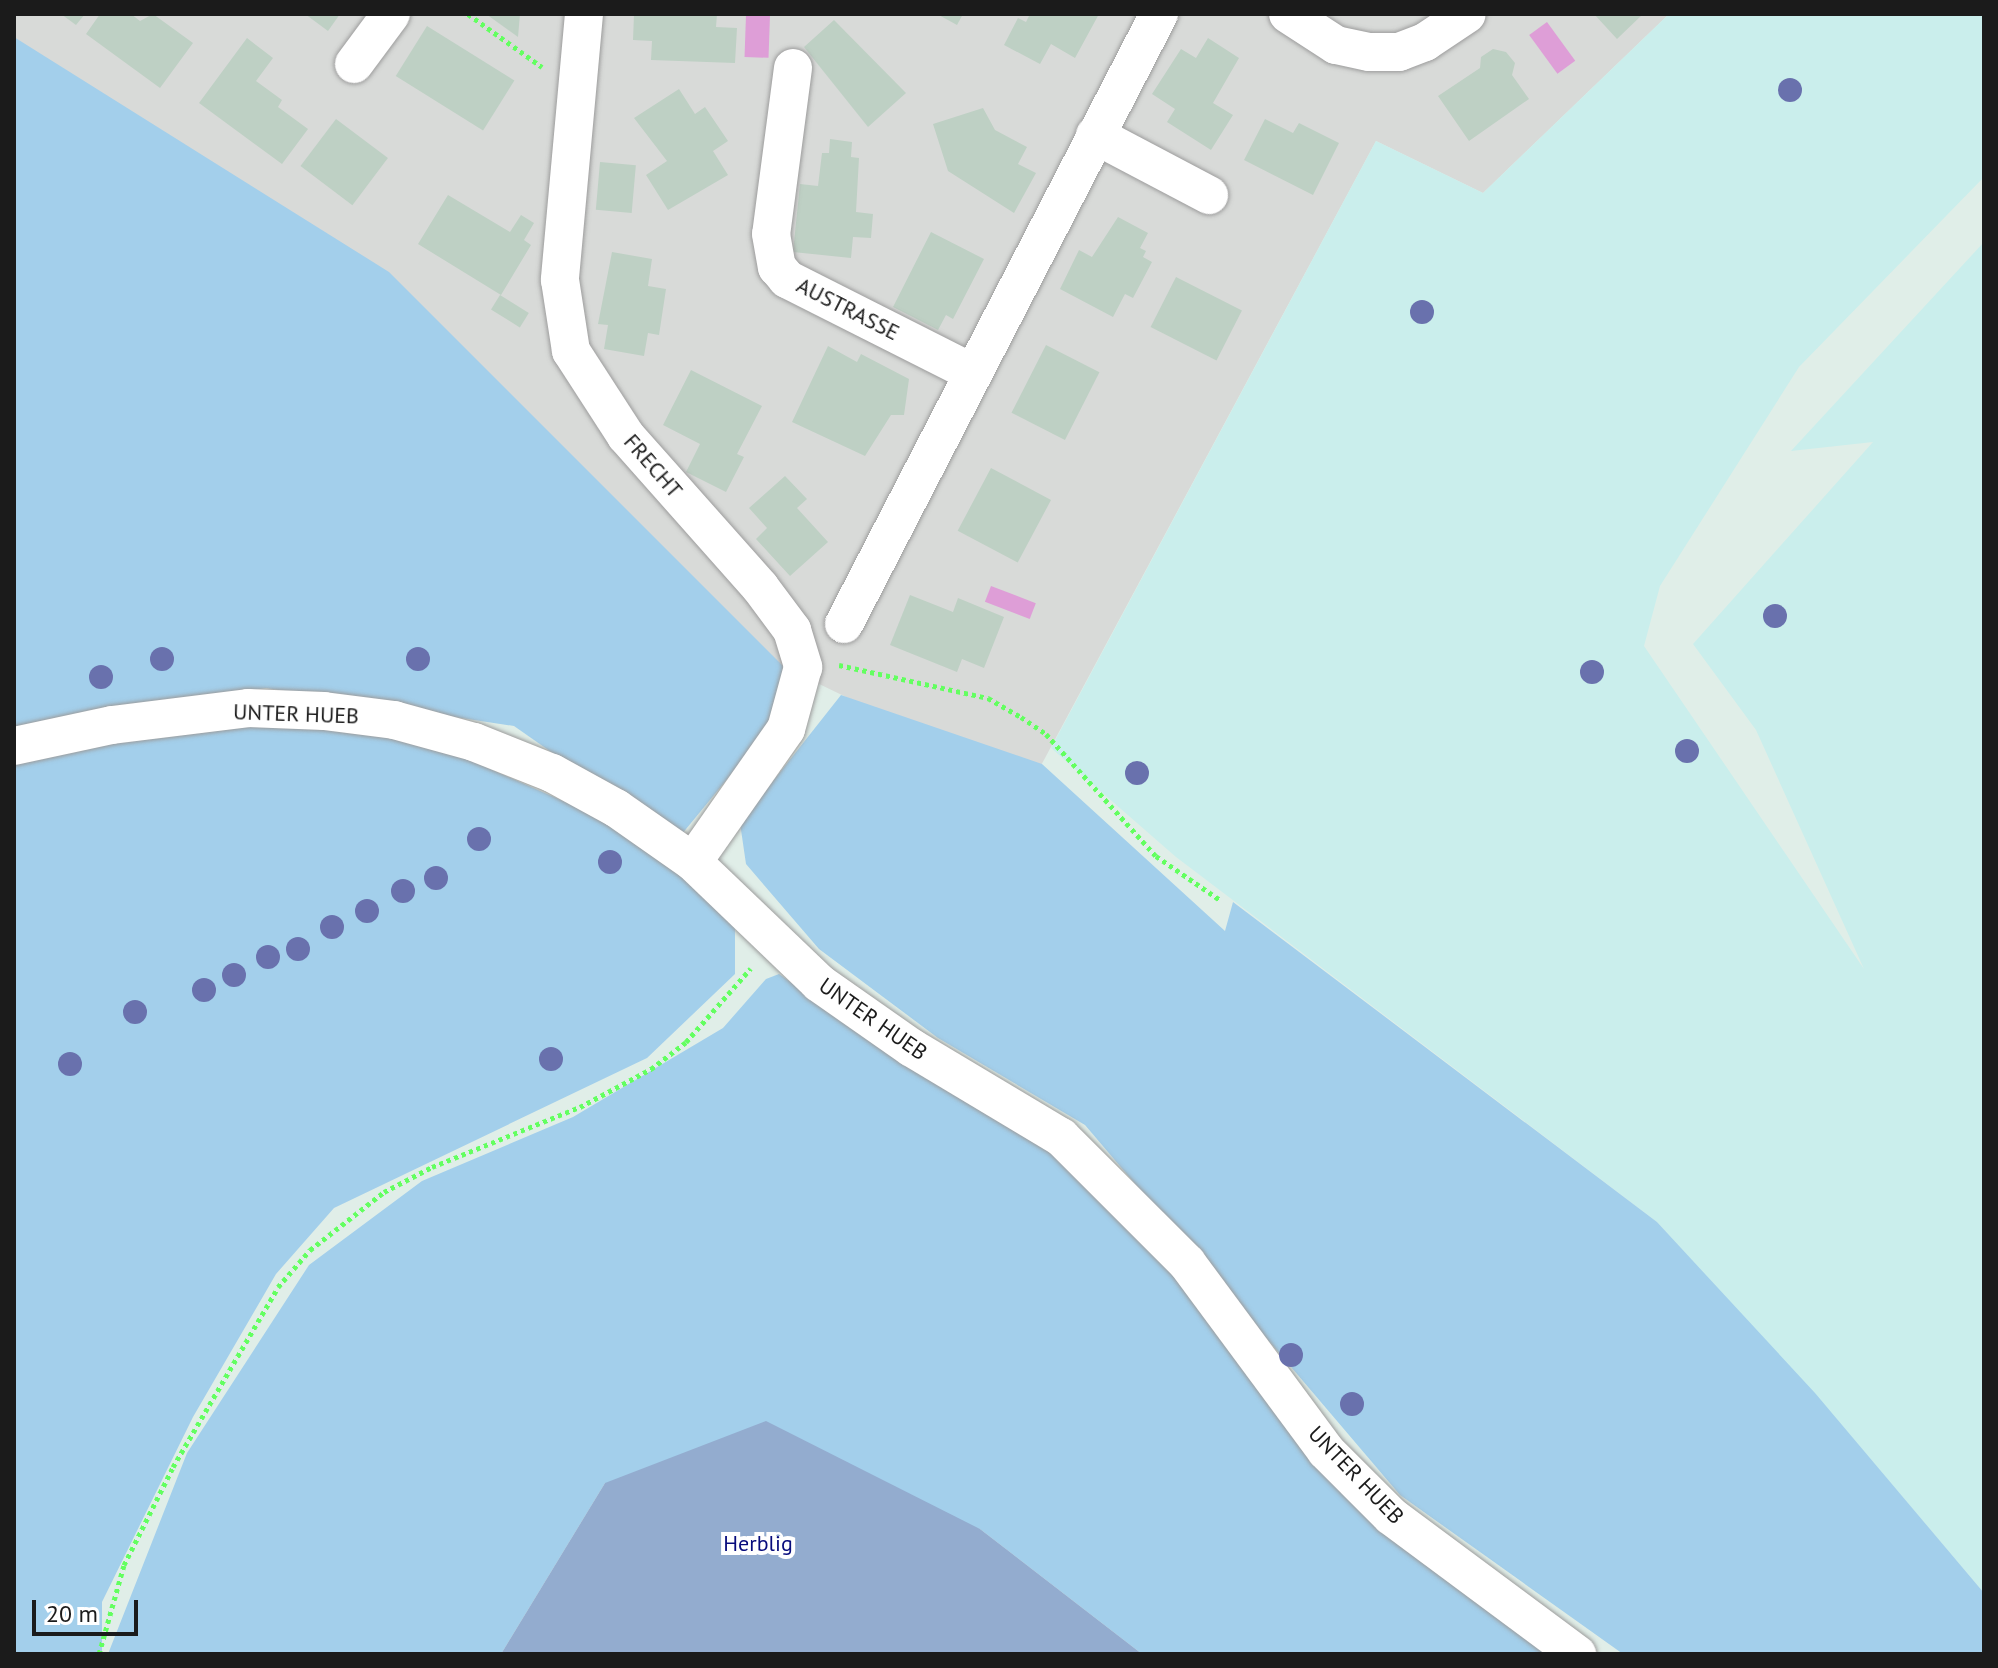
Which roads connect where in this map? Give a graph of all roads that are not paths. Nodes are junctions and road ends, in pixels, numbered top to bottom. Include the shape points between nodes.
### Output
1 (391, 14) edge
2 (584, 14) edge
3 (1159, 14) edge
4 (1288, 14) edge
5 (1467, 14) edge
6 (354, 64) dead end
7 (793, 68) dead end
8 (1095, 135) junction
9 (1209, 195) dead end
10 (973, 373) junction
11 (844, 624) dead end
12 (14, 746) edge
13 (693, 862) junction
14 (1577, 1654) edge

1 - 6 street
2 - 13 street, FRECHT via 560,280 571,351 626,436 792,630 803,667 786,729
3 - 8 street
4 - 5 street via 1336,45 1369,52 1399,52 1425,42
7 - 10 street, AUSTRASSE via 771,234 777,267 787,279
8 - 9 street
8 - 10 street
10 - 11 street
12 - 13 street, UNTER HUEB via 112,725 248,708 394,720 474,742 552,773 616,808
13 - 14 street, UNTER HUEB via 819,983 912,1048 1061,1137 1187,1263 1326,1451 1391,1516

